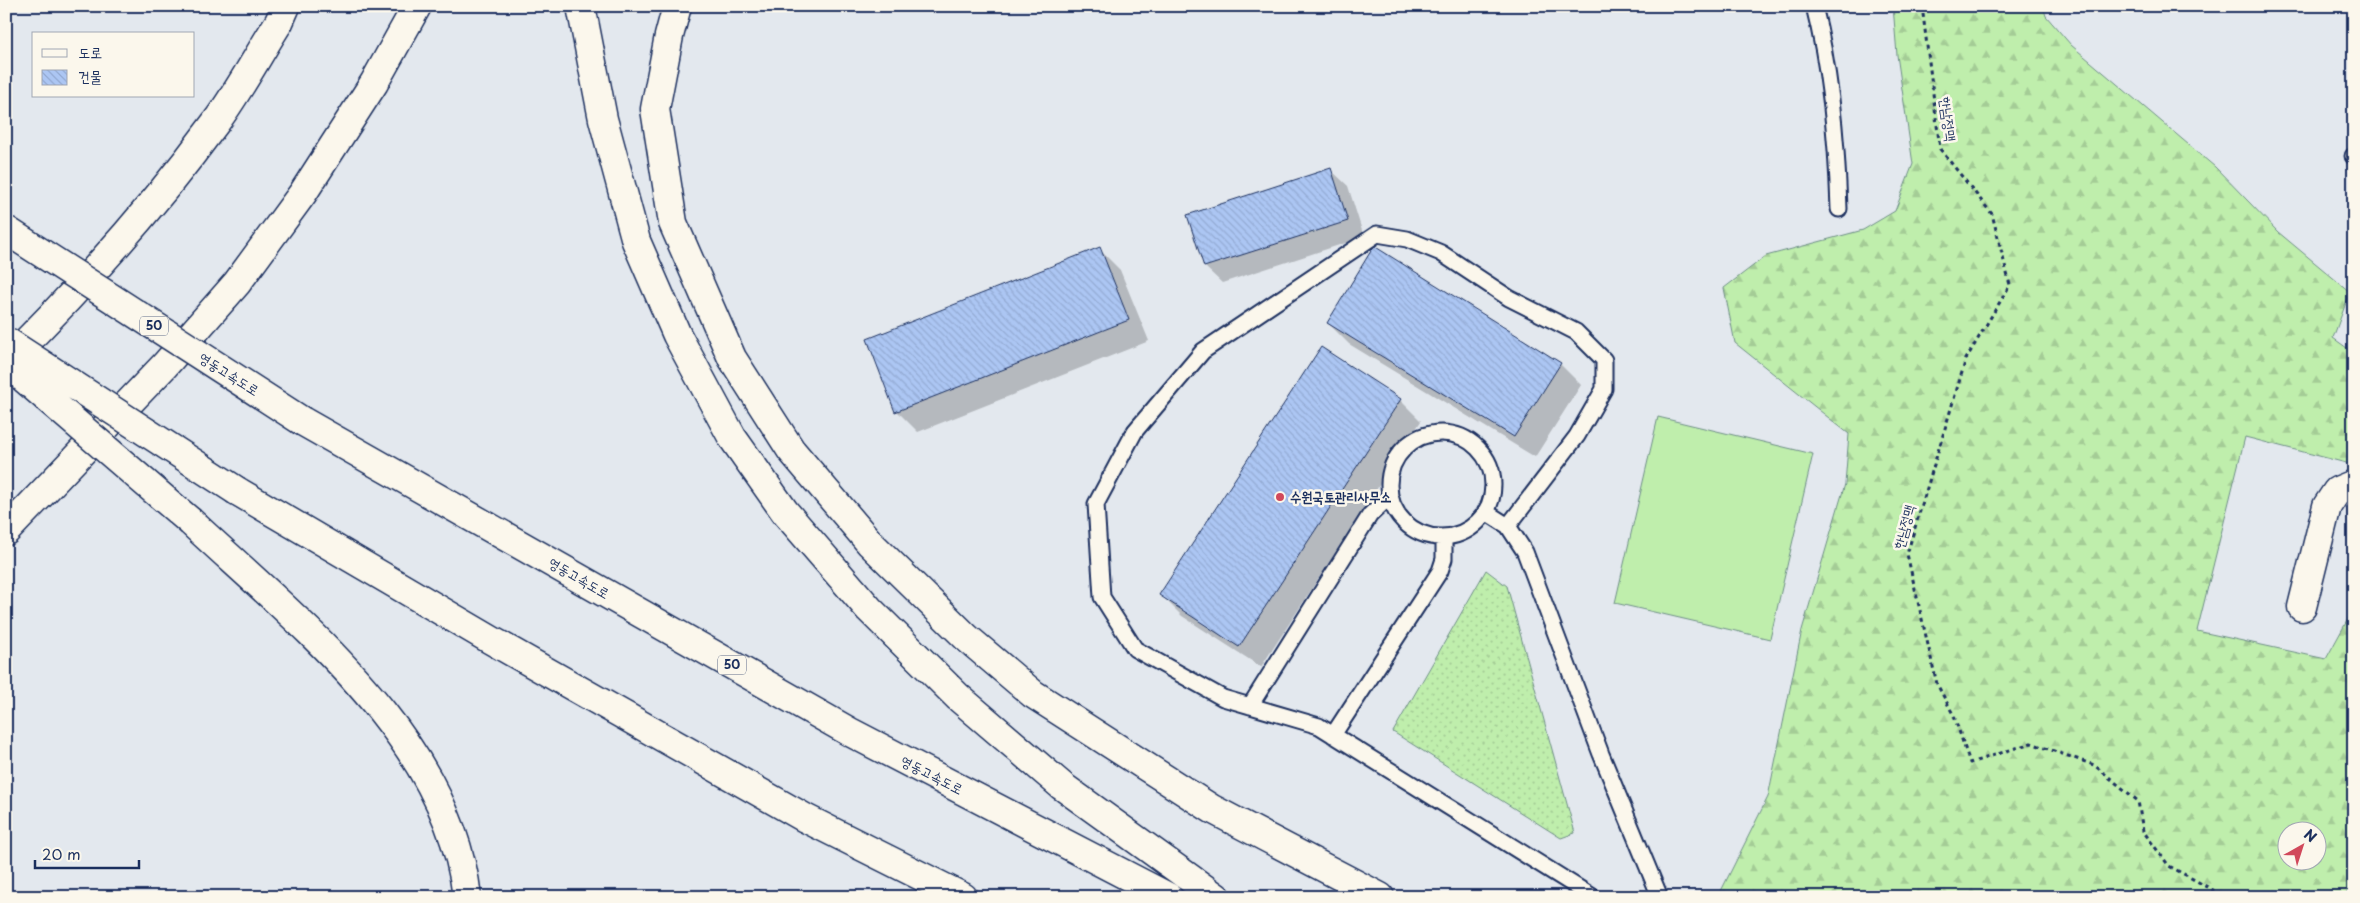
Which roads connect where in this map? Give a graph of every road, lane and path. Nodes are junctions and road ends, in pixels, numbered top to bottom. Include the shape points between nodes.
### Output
1 (286, 6) edge
2 (417, 6) edge
3 (581, 6) edge
4 (677, 6) edge
5 (1814, 6) edge
6 (1922, 6) edge
7 (1839, 209) dead end
8 (6, 230) edge
9 (6, 341) edge
10 (6, 362) edge
11 (2354, 484) edge
12 (1390, 496) junction
13 (1486, 512) junction
14 (1508, 526) junction
15 (6, 531) edge
16 (1444, 536) junction
17 (2302, 607) dead end
18 (1250, 706) junction
19 (1333, 735) junction
20 (467, 897) edge
21 (963, 897) edge
22 (1168, 897) edge
23 (1216, 897) edge
24 (1380, 897) edge
25 (1593, 897) edge
26 (1660, 897) edge
27 (2209, 897) edge

1 - 10 main road via 218,120 155,203 56,313
2 - 15 main road via 334,146 237,283 165,364
3 - 23 main road via 603,119 636,241 677,335 732,437 769,489 869,609 958,697 1062,786
4 - 24 main road via 655,109 673,223 732,358 791,450 870,543 966,638 1033,694 1212,809
5 - 7 lane via 1823,42 1837,148
6 - 27 path, 한남정맥 via 1940,148 1992,214 2010,285 1966,359 1907,554 1937,684 1954,716 1970,763 2032,743 2094,765 2138,801 2143,831 2169,866 2214,890
8 - 22 main road, 영동고속도로 / 50, bridge via 302,421 850,732
9 - 21 main road, bridge via 237,491 490,640 805,818
10 - 20 main road, bridge via 191,522 319,641 363,688 400,734 448,821 464,869
11 - 17 main road via 2336,491 2327,506
12 - 13 lane via 1393,464 1402,450 1415,439 1431,433 1448,433 1464,438 1478,448 1488,462 1493,478 1492,496
12 - 16 lane via 1397,512 1409,526 1424,534
12 - 18 lane via 1370,515
13 - 14 lane
13 - 16 lane via 1474,526 1459,534
14 - 18 lane via 1577,436 1600,397 1604,389 1604,360 1576,332 1510,298 1441,253 1407,239 1377,234 1203,351 1135,431 1096,504 1102,596 1135,649 1223,698
14 - 26 lane via 1525,552 1601,754
16 - 19 lane via 1444,559 1440,571
18 - 19 lane via 1319,726
19 - 25 lane

